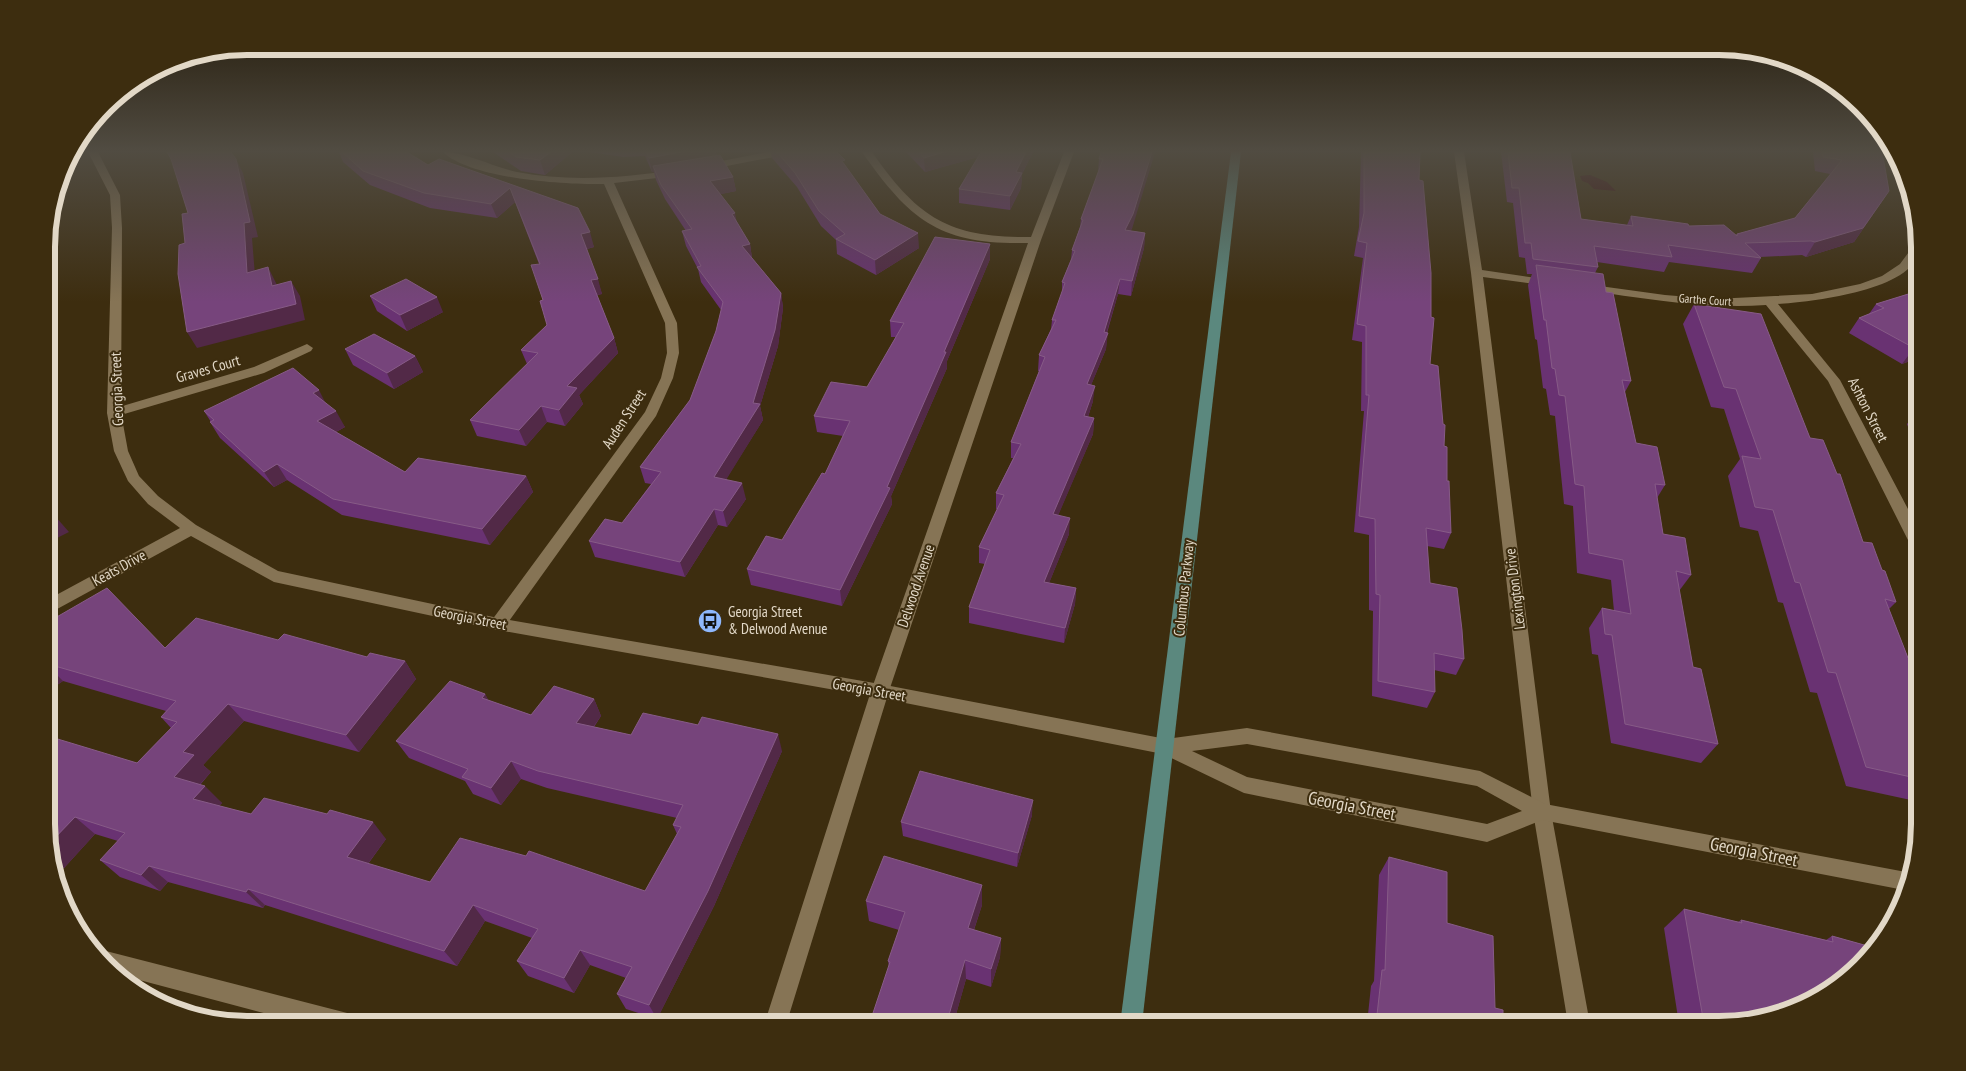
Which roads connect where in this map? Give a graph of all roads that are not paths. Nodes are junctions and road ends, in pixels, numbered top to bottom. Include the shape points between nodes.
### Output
1 (115, 202) edge
2 (617, 202) edge
3 (909, 202) edge
4 (1050, 202) edge
5 (1230, 202) edge
6 (1466, 202) edge
7 (1035, 240) junction
8 (1911, 257) edge
9 (1477, 273) junction
10 (1768, 301) junction
11 (307, 348) dead end
12 (114, 413) junction
13 (1904, 514) junction
14 (1911, 515) edge
15 (191, 529) junction
16 (1911, 529) edge
17 (55, 604) edge
18 (498, 624) junction
19 (880, 691) junction
20 (1166, 747) junction
21 (1542, 812) junction
22 (1902, 880) edge
23 (115, 963) edge
24 (317, 1016) edge
25 (778, 1016) edge
26 (1132, 1016) edge
27 (1578, 1016) edge

1 - 12 street, Georgia Street
2 - 18 street, Auden Street via 672,323 673,353 667,378 651,413
3 - 7 street via 927,220 967,237
4 - 7 street, Delwood Avenue
5 - 20 main road, Columbus Parkway
6 - 9 street, Lexington Drive
7 - 19 street, Delwood Avenue
8 - 10 street, Garthe Court via 1902,269 1872,285
9 - 10 street, Garthe Court via 1712,303
9 - 21 street, Lexington Drive
10 - 13 street, Ashton Street via 1834,380
11 - 12 street, Graves Court via 259,370
12 - 15 street, Georgia Street via 121,451 133,478 153,500
13 - 14 street
13 - 16 street, Ashton Street
15 - 17 street, Keats Drive
15 - 18 street, Georgia Street via 274,576
18 - 19 street, Georgia Street
19 - 20 street, Georgia Street
19 - 25 street, Delwood Avenue
20 - 21 street, Georgia Street via 1247,736 1480,779
20 - 21 street, Georgia Street via 1244,785 1487,832
20 - 26 main road, Columbus Parkway
21 - 22 street, Georgia Street
21 - 27 street, Lexington Drive
23 - 24 street

